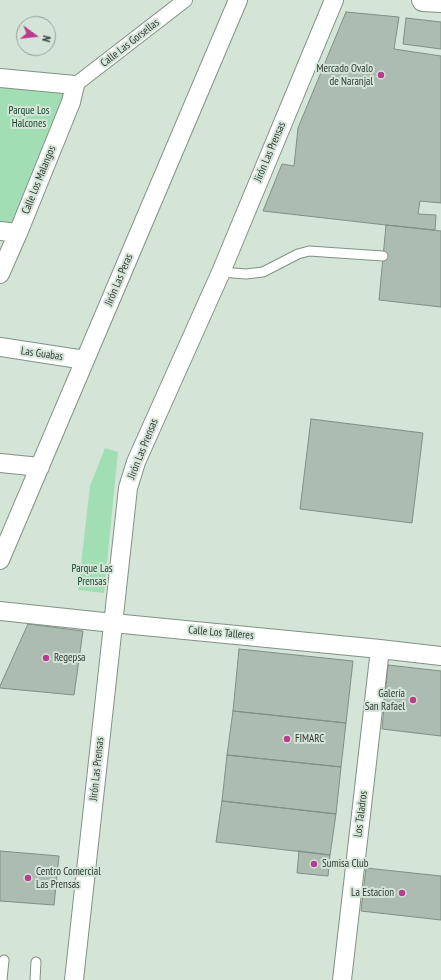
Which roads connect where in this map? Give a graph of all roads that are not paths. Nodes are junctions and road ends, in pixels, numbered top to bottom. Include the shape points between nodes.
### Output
1 (185, 0) edge
2 (238, 0) edge
3 (334, 0) edge
4 (423, 0) edge
5 (441, 1) edge
6 (0, 78) edge
7 (74, 85) junction
8 (0, 231) edge
9 (18, 233) junction
10 (383, 256) dead end
11 (220, 272) junction
12 (0, 274) edge
13 (0, 348) edge
14 (85, 360) junction
15 (0, 463) edge
16 (40, 467) junction
17 (0, 560) edge
18 (0, 611) edge
19 (113, 623) junction
20 (380, 649) junction
21 (441, 656) edge
22 (4, 960) dead end
23 (36, 962) dead end
24 (2, 980) edge
25 (35, 980) edge
26 (74, 980) edge
27 (342, 980) edge

1 - 7 street, Calle Las Gorsellas
2 - 14 street, Jirón Las Peras
3 - 11 street, Jirón Las Prensas
4 - 5 main road
6 - 7 street
7 - 9 street, Calle Los Malangos via 71,102
8 - 9 street
9 - 12 street, Calle Los Malangos
10 - 11 lane via 309,251 263,272
11 - 19 street, Jirón Las Prensas via 132,474 128,488
13 - 14 street, Las Guabas
14 - 16 street, Jirón Las Peras
15 - 16 street
16 - 17 street, Jirón Las Peras
18 - 19 street, Calle Los Talleres
19 - 20 street, Calle Los Talleres
19 - 26 street, Jirón Las Prensas
20 - 21 street, Calle Los Talleres
20 - 27 street, Los Taladros
22 - 24 lane
23 - 25 lane

